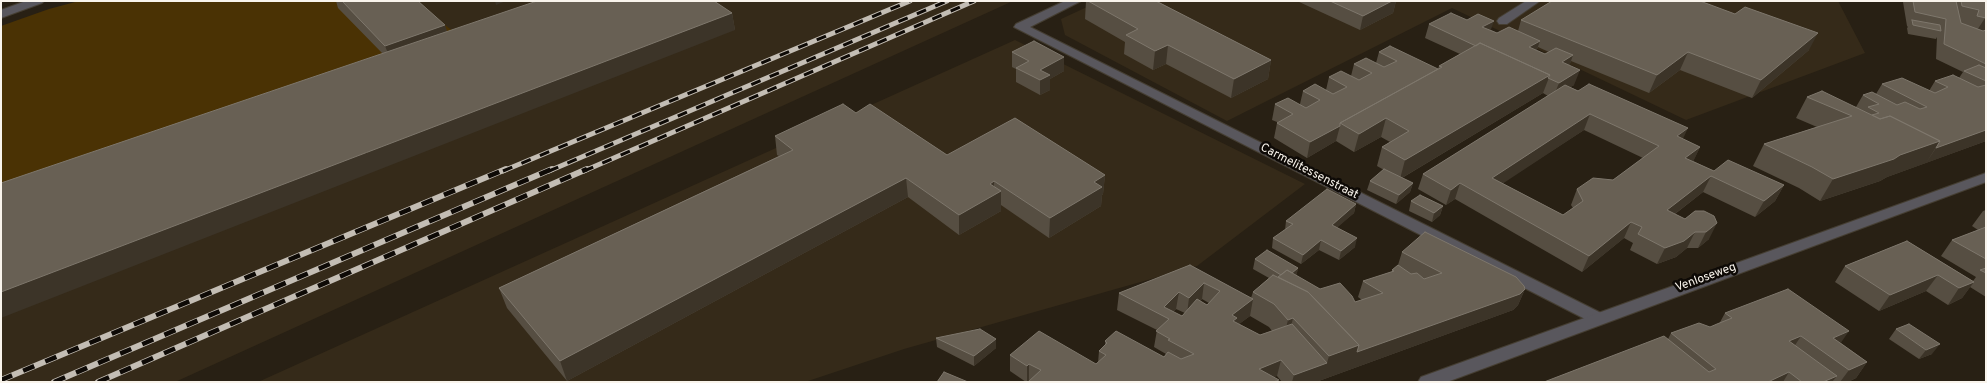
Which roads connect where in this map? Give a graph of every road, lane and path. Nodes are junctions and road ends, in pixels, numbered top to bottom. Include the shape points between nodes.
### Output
1 (38, 1) edge
2 (1075, 1) edge
3 (1534, 1) edge
4 (1, 14) edge
5 (1503, 21) dead end
6 (1986, 177) edge
7 (1597, 318) junction
8 (1428, 382) edge

1 - 4 street
2 - 7 street, Carmelitessenstraat via 1020,27
3 - 5 street
6 - 7 street, Venloseweg
7 - 8 street, Venloseweg

